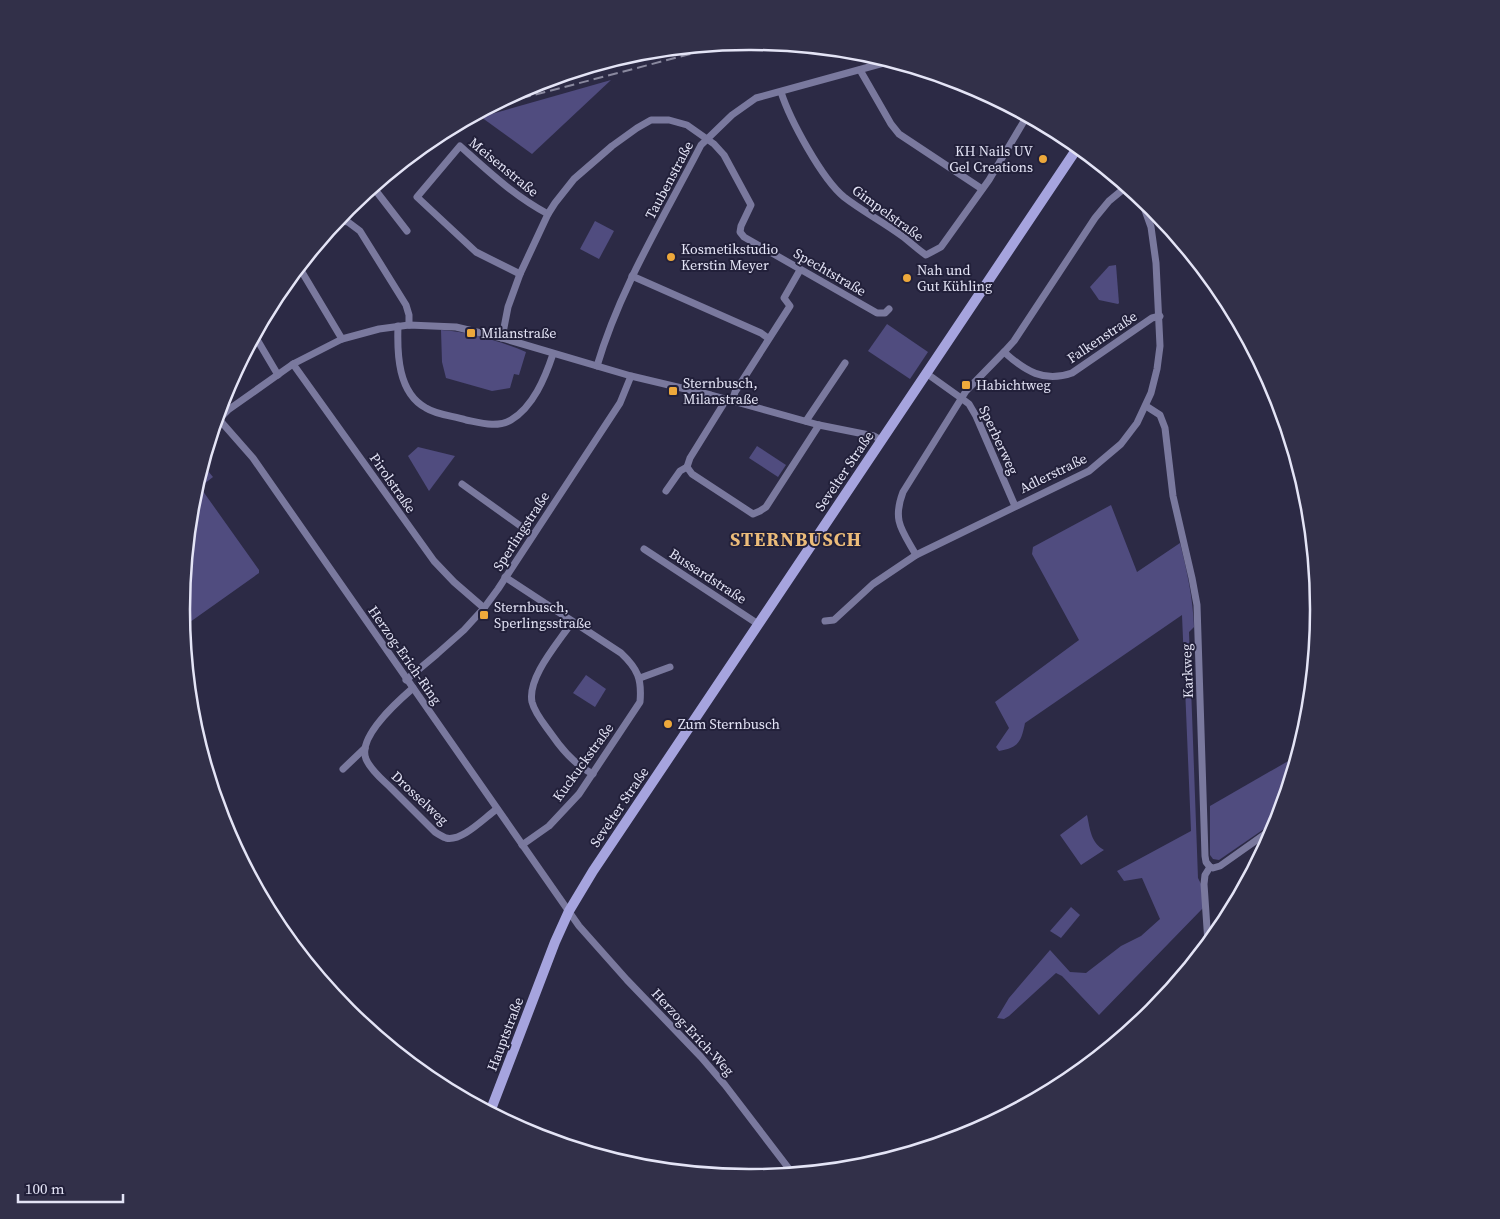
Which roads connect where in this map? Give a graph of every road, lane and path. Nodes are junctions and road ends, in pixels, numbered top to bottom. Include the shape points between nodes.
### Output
1 (877, 65) edge
2 (860, 70) junction
3 (781, 92) junction
4 (1024, 122) edge
5 (707, 138) junction
6 (1074, 153) edge
7 (982, 189) junction
8 (1121, 191) edge
9 (377, 192) edge
10 (548, 214) junction
11 (1147, 215) edge
12 (347, 222) edge
13 (407, 231) dead end
14 (800, 270) junction
15 (303, 273) edge
16 (520, 274) junction
17 (632, 276) junction
18 (888, 309) dead end
19 (1160, 316) junction
20 (409, 325) junction
21 (398, 326) junction
22 (342, 338) junction
23 (502, 338) junction
24 (768, 338) junction
25 (259, 342) edge
26 (1004, 352) junction
27 (553, 354) junction
28 (845, 363) dead end
29 (293, 364) junction
30 (597, 366) junction
31 (926, 373) junction
32 (278, 375) junction
33 (631, 376) junction
34 (962, 398) junction
35 (729, 401) junction
36 (1146, 406) junction
37 (227, 411) edge
38 (806, 422) junction
39 (223, 423) edge
40 (819, 425) junction
41 (881, 440) junction
42 (687, 467) junction
43 (462, 484) dead end
44 (666, 491) dead end
45 (1014, 506) junction
46 (533, 535) junction
47 (644, 549) dead end
48 (916, 555) junction
49 (505, 577) junction
50 (484, 608) junction
51 (826, 621) dead end
52 (572, 622) junction
53 (758, 624) junction
54 (670, 667) dead end
55 (640, 678) junction
56 (406, 680) junction
57 (413, 688) junction
58 (365, 748) junction
59 (343, 769) dead end
60 (593, 774) junction
61 (497, 809) junction
62 (1261, 837) edge
63 (522, 845) junction
64 (1210, 867) junction
65 (569, 911) junction
66 (1207, 931) edge
67 (545, 966) joint
68 (492, 1106) edge
69 (788, 1168) edge

1 - 2 street, Taubenstraße
2 - 3 street, Taubenstraße
2 - 7 street via 899,134
3 - 5 street, Taubenstraße via 756,98
3 - 7 street, Gimpelstraße via 788,112 824,174 843,196 926,255 940,247
4 - 7 street, Gimpelstraße
5 - 10 street via 687,125 651,120 612,146 574,179
5 - 14 street, Spechtstraße via 724,155 751,205 740,232
5 - 17 street, Taubenstraße
6 - 31 street, Sevelter Straße
8 - 26 street via 1095,218
9 - 13 street
10 - 16 street
10 - 16 street, Meisenstraße via 505,187 460,146 417,197 476,252
11 - 19 street, Adlerstraße via 1156,263
12 - 20 street via 360,231 406,305
14 - 18 street, Spechtstraße via 877,314
14 - 24 street via 784,298 790,306
15 - 22 street
16 - 23 street via 508,307
17 - 24 street
17 - 30 street, Taubenstraße via 606,334
19 - 26 street, Falkenstraße via 1152,318 1062,377 1047,378
19 - 36 street, Adlerstraße via 1157,369
20 - 21 street
20 - 23 street via 456,327
21 - 22 street
21 - 27 street via 402,378 409,393 426,408 479,423 495,425 522,412 538,390
22 - 29 street
23 - 27 street
24 - 35 street
25 - 32 street
26 - 34 street
27 - 30 street
28 - 38 street
29 - 32 street
29 - 50 street, Pirolstraße via 434,561
30 - 33 street
31 - 34 street, Sperberweg
31 - 41 street, Sevelter Straße
32 - 37 street
33 - 35 street
33 - 46 street, Sperlingstraße via 620,403
34 - 45 street, Sperberweg via 976,416
34 - 48 street via 898,504 900,526
35 - 38 street
35 - 42 street
36 - 45 street, Adlerstraße via 1121,444 1100,463 1076,478
36 - 64 street, Karkweg via 1160,415 1165,428 1174,505 1197,605 1205,856
38 - 40 street
39 - 56 street, Herzog-Erich-Ring via 254,458
40 - 41 street
40 - 42 street via 760,512 753,514 692,474
41 - 53 street, Sevelter Straße
42 - 44 street via 680,471
43 - 46 street
45 - 48 street, Adlerstraße
46 - 49 street, Sperlingstraße
47 - 53 street, Bussardstraße
48 - 51 street, Adlerstraße via 873,584 834,620
49 - 50 street, Sperlingstraße
49 - 52 street
50 - 56 street, Sperlingstraße via 438,654
52 - 55 street via 621,653 633,664
52 - 60 street via 534,678 532,702 560,747
53 - 65 street, Sevelter Straße
54 - 55 street
55 - 60 street, Kuckuckstraße via 640,702
56 - 57 street, Herzog-Erich-Ring
57 - 58 street via 380,719
57 - 61 street, Herzog-Erich-Ring
58 - 59 street
58 - 61 street, Drosselweg via 365,758 375,772 435,832 447,838 458,837
60 - 63 street, Kuckuckstraße via 549,826
61 - 63 street, Herzog-Erich-Ring
62 - 64 street via 1220,866
63 - 65 street, Herzog-Erich-Ring
64 - 66 street, Karkweg via 1204,884
65 - 67 street, Sevelter Straße
65 - 69 street, Herzog-Erich-Weg via 627,980 702,1058
67 - 68 street, Hauptstraße

